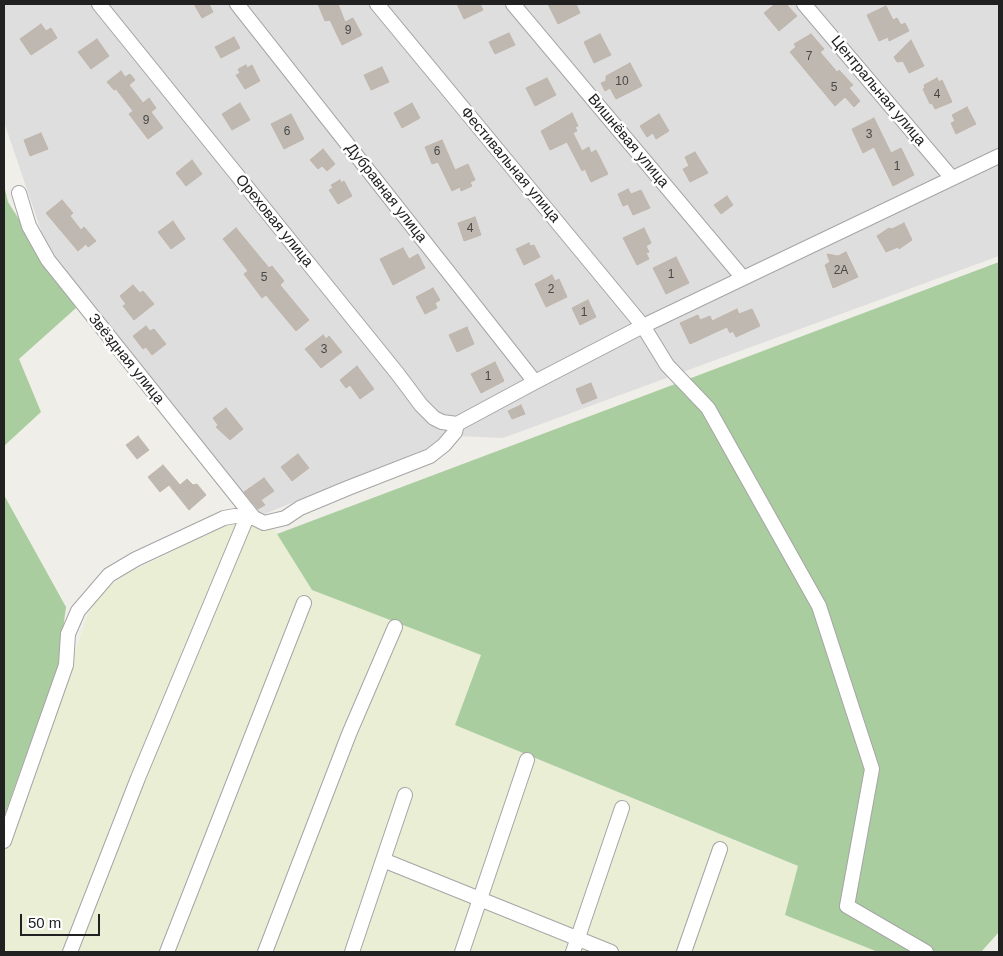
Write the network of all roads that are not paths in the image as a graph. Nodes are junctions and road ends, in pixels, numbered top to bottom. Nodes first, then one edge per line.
1 (99, 4) edge
2 (237, 4) edge
3 (377, 4) edge
4 (513, 4) edge
5 (804, 4) edge
6 (999, 156) edge
7 (951, 177) junction
8 (19, 193) dead end
9 (743, 278) junction
10 (643, 326) junction
11 (535, 382) junction
12 (458, 424) junction
13 (251, 517) junction
14 (304, 603) dead end
15 (395, 627) dead end
16 (527, 760) dead end
17 (405, 795) dead end
18 (622, 808) dead end
19 (4, 841) edge
20 (720, 849) dead end
21 (383, 860) junction
22 (481, 901) junction
23 (576, 946) edge
24 (70, 952) edge
25 (167, 952) edge
26 (264, 952) edge
27 (352, 952) edge
28 (462, 952) edge
29 (611, 952) edge
30 (684, 952) edge
31 (926, 952) edge

1 - 12 street, Ореховая улица
2 - 11 street, Дубравная улица
3 - 10 street, Фестивальная улица
4 - 9 street, Вишнёвая улица
5 - 7 street, Центральная улица
6 - 7 street
7 - 9 street
8 - 13 street, Звёздная улица
9 - 10 street
10 - 11 street
10 - 31 street, Фестивальная улица
11 - 12 street
12 - 13 street
13 - 19 street
13 - 24 street
14 - 25 street
15 - 26 street
16 - 22 street
17 - 21 street
18 - 23 street
20 - 30 street
21 - 22 street
21 - 27 street
22 - 23 street
22 - 28 street
23 - 29 street

